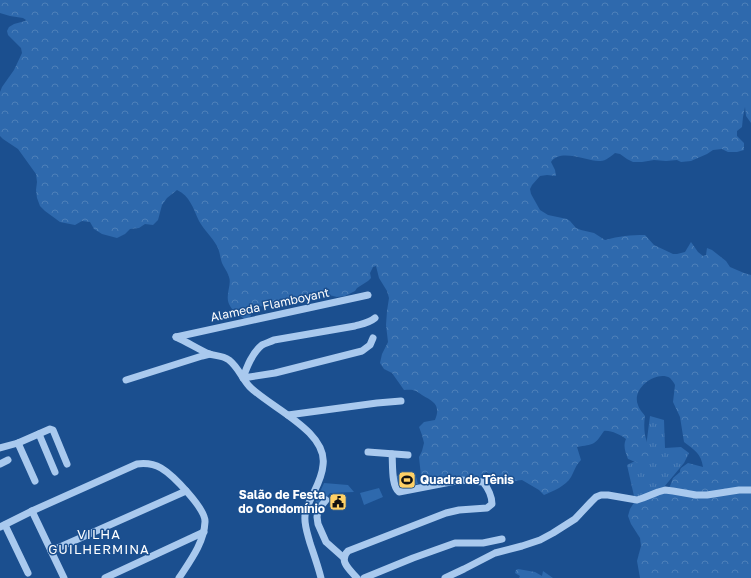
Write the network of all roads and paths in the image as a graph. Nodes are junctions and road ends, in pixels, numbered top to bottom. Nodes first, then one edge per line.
1 (368, 295) dead end
2 (375, 318) dead end
3 (373, 338) dead end
4 (210, 354) junction
5 (243, 378) junction
6 (126, 380) dead end
7 (401, 401) dead end
8 (288, 415) junction
9 (39, 434) junction
10 (18, 443) junction
11 (0, 448) edge
12 (368, 452) dead end
13 (392, 454) junction
14 (408, 455) dead end
15 (8, 460) dead end
16 (0, 464) edge
17 (67, 464) dead end
18 (55, 472) dead end
19 (35, 481) dead end
20 (751, 490) edge
21 (186, 491) junction
22 (326, 500) dead end
23 (32, 511) junction
24 (2, 526) edge
25 (204, 532) junction
26 (502, 539) dead end
27 (51, 551) junction
28 (344, 558) junction
29 (28, 573) dead end
30 (64, 578) edge
31 (105, 578) edge
32 (179, 578) edge
33 (321, 578) edge
34 (357, 578) edge
35 (364, 578) edge
36 (445, 578) edge

1 - 4 street, Alameda Flamboyant
2 - 5 street
3 - 5 street
4 - 5 street
4 - 6 street
5 - 8 street
7 - 8 street
8 - 33 street
9 - 10 street
9 - 17 street
9 - 18 street
10 - 11 street
10 - 19 street
12 - 13 street
13 - 14 street
13 - 28 street
15 - 16 street
20 - 36 street
21 - 23 street
21 - 25 street
21 - 27 street
22 - 28 street
23 - 24 street
23 - 27 street
24 - 29 street
25 - 31 street
25 - 32 street
26 - 35 street
27 - 30 street
28 - 34 street

